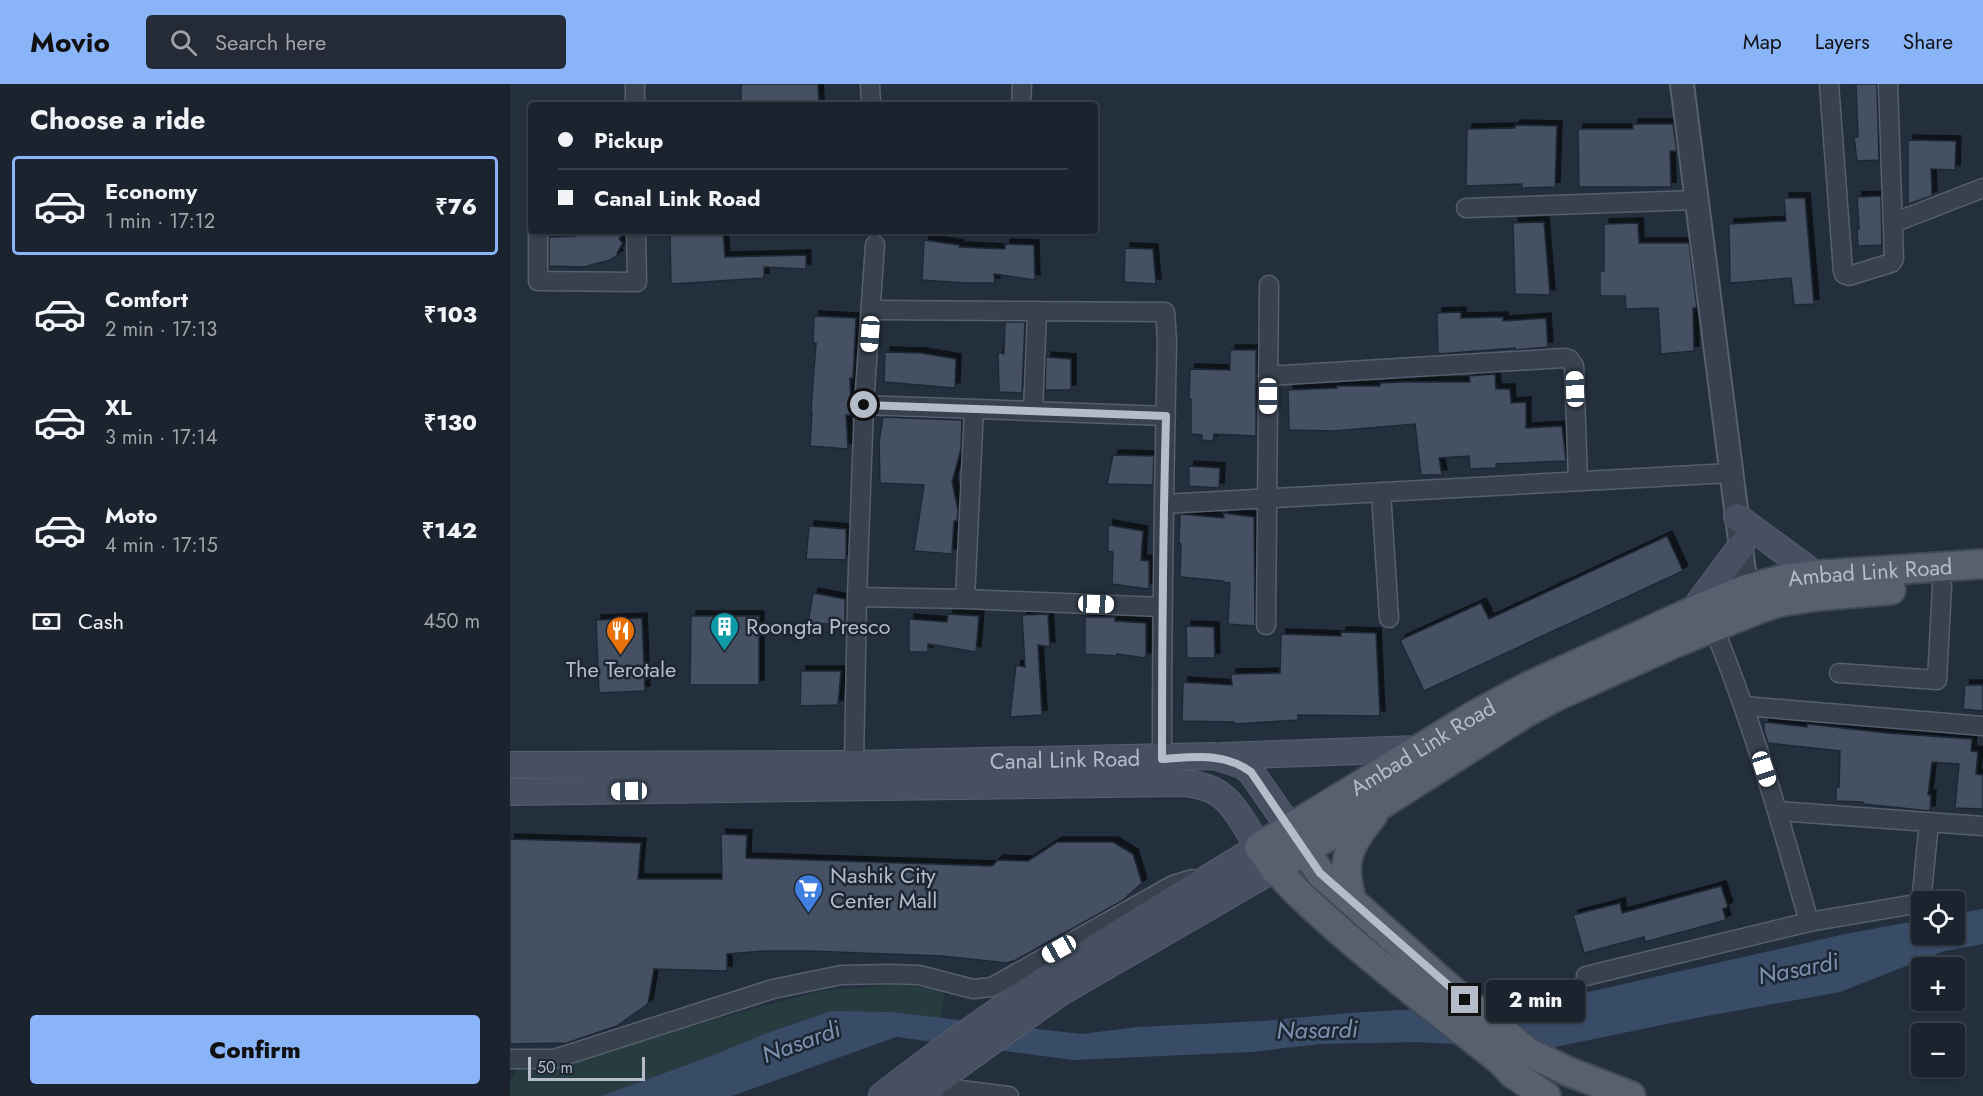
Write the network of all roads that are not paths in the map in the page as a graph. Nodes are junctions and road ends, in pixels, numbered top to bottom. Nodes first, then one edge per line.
1 (635, 84) edge
2 (870, 84) edge
3 (1022, 84) edge
4 (1682, 84) edge
5 (1829, 84) edge
6 (1888, 84) edge
7 (635, 102) edge
8 (871, 102) edge
9 (1021, 102) edge
10 (1983, 188) edge
11 (1696, 200) junction
12 (1466, 208) dead end
13 (1893, 223) junction
14 (538, 234) edge
15 (636, 234) edge
16 (875, 245) dead end
17 (1269, 285) dead end
18 (872, 310) junction
19 (1037, 311) junction
20 (1268, 376) junction
21 (864, 405) junction
22 (974, 409) junction
23 (1033, 411) junction
24 (1166, 416) junction
25 (1731, 472) junction
26 (1578, 481) junction
27 (1381, 492) junction
28 (1267, 498) junction
29 (1164, 504) junction
30 (1737, 517) junction
31 (1741, 546) junction
32 (1983, 564) edge
33 (1816, 575) junction
34 (1983, 583) edge
35 (1942, 586) junction
36 (857, 597) junction
37 (965, 599) junction
38 (1748, 601) junction
39 (1161, 607) junction
40 (1703, 615) junction
41 (1389, 618) dead end
42 (1266, 625) dead end
43 (1839, 673) dead end
44 (1744, 706) junction
45 (1983, 726) edge
46 (1419, 749) junction
47 (1214, 756) junction
48 (1162, 759) junction
49 (854, 764) junction
50 (510, 765) edge
51 (510, 792) edge
52 (1382, 804) junction
53 (1778, 811) junction
54 (1929, 822) junction
55 (1983, 826) edge
56 (1298, 839) junction
57 (1267, 858) junction
58 (1352, 901) junction
59 (1158, 902) junction
60 (1809, 922) junction
61 (1586, 976) dead end
62 (1437, 995) junction
63 (510, 1059) edge
64 (1517, 1072) edge
65 (922, 1083) edge
66 (968, 1094) edge
67 (882, 1096) edge
68 (1009, 1096) edge
69 (1546, 1096) edge
70 (1631, 1096) edge

1 - 7 street
2 - 8 street
3 - 9 street
4 - 11 street
5 - 13 street
6 - 13 street
10 - 13 street
11 - 12 street
11 - 25 street
14 - 15 street
16 - 18 street
17 - 20 street
18 - 19 street
18 - 21 street
19 - 23 street
19 - 24 street
20 - 26 street
20 - 28 street
21 - 22 street
21 - 36 street
22 - 23 street
22 - 37 street
23 - 24 street
24 - 29 street
25 - 26 street
25 - 30 street
26 - 27 street
27 - 28 street
27 - 41 street
28 - 29 street
28 - 42 street
29 - 39 street
30 - 31 street
30 - 33 main road
31 - 38 street
31 - 40 main road
32 - 33 main road, Ambad Link Road
33 - 38 main road, Ambad Link Road
34 - 35 main road, Ambad Link Road
35 - 38 main road, Ambad Link Road
35 - 43 street
36 - 37 street
36 - 49 street
37 - 39 street
38 - 40 main road, Ambad Link Road
39 - 48 street
40 - 44 street
40 - 46 main road, Ambad Link Road
40 - 52 main road, Ambad Link Road
44 - 45 street
44 - 53 street
46 - 47 main road
46 - 56 main road, Ambad Link Road
47 - 48 main road, Canal Link Road
47 - 56 main road, Canal Link Road
48 - 49 main road, Canal Link Road
49 - 50 main road, Canal Link Road
51 - 57 main road, Canal Link Road
52 - 56 main road, Ambad Link Road
52 - 58 main road
53 - 54 street
53 - 60 street
54 - 55 street
54 - 60 street
56 - 57 main road, Ambad Link Road
56 - 58 main road, Canal Link Road
57 - 59 main road, Ambad Link Road
57 - 62 main road, Canal Link Road
57 - 65 main road, Ambad Link Road
58 - 62 main road, Canal Link Road
59 - 63 street
59 - 65 main road, Ambad Link Road
60 - 61 street
62 - 64 main road, Canal Link Road
64 - 69 main road, Canal Link Road
64 - 70 main road, Canal Link Road
65 - 66 street
65 - 67 main road
66 - 68 street

